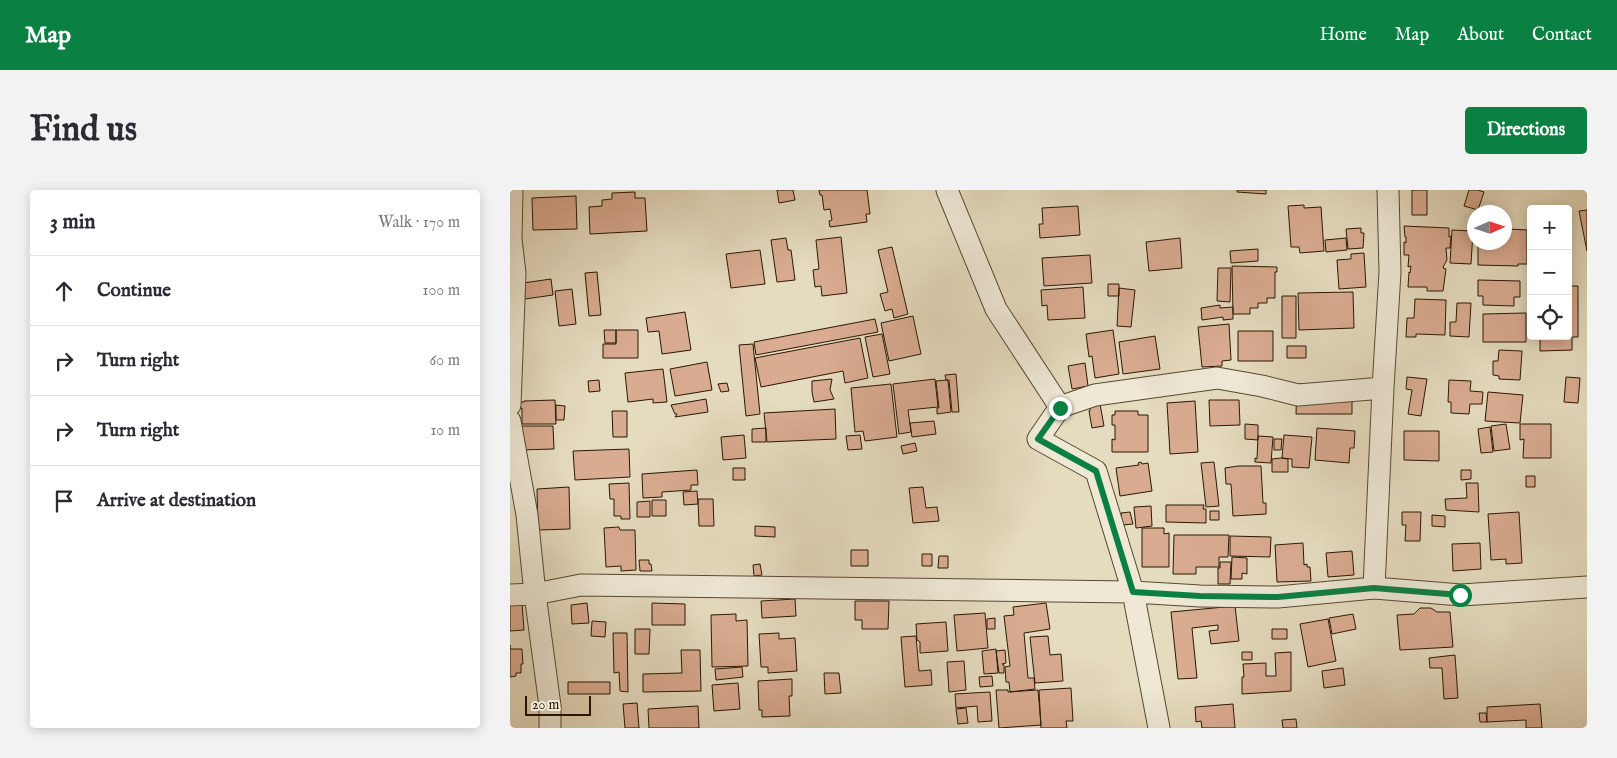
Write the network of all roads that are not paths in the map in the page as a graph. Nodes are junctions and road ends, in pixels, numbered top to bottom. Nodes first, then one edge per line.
1 (512, 190) edge
2 (947, 190) edge
3 (1388, 190) edge
4 (1383, 388) junction
5 (510, 405) edge
6 (1060, 408) junction
7 (510, 421) edge
8 (1374, 588) junction
9 (1587, 588) edge
10 (1133, 592) junction
11 (535, 594) junction
12 (510, 595) edge
13 (550, 728) edge
14 (1159, 728) edge

1 - 5 street
2 - 6 street
3 - 4 street
4 - 6 street
4 - 8 street
6 - 10 street
7 - 11 street
8 - 9 street
8 - 10 street
10 - 11 street
10 - 14 street
11 - 12 street
11 - 13 street

